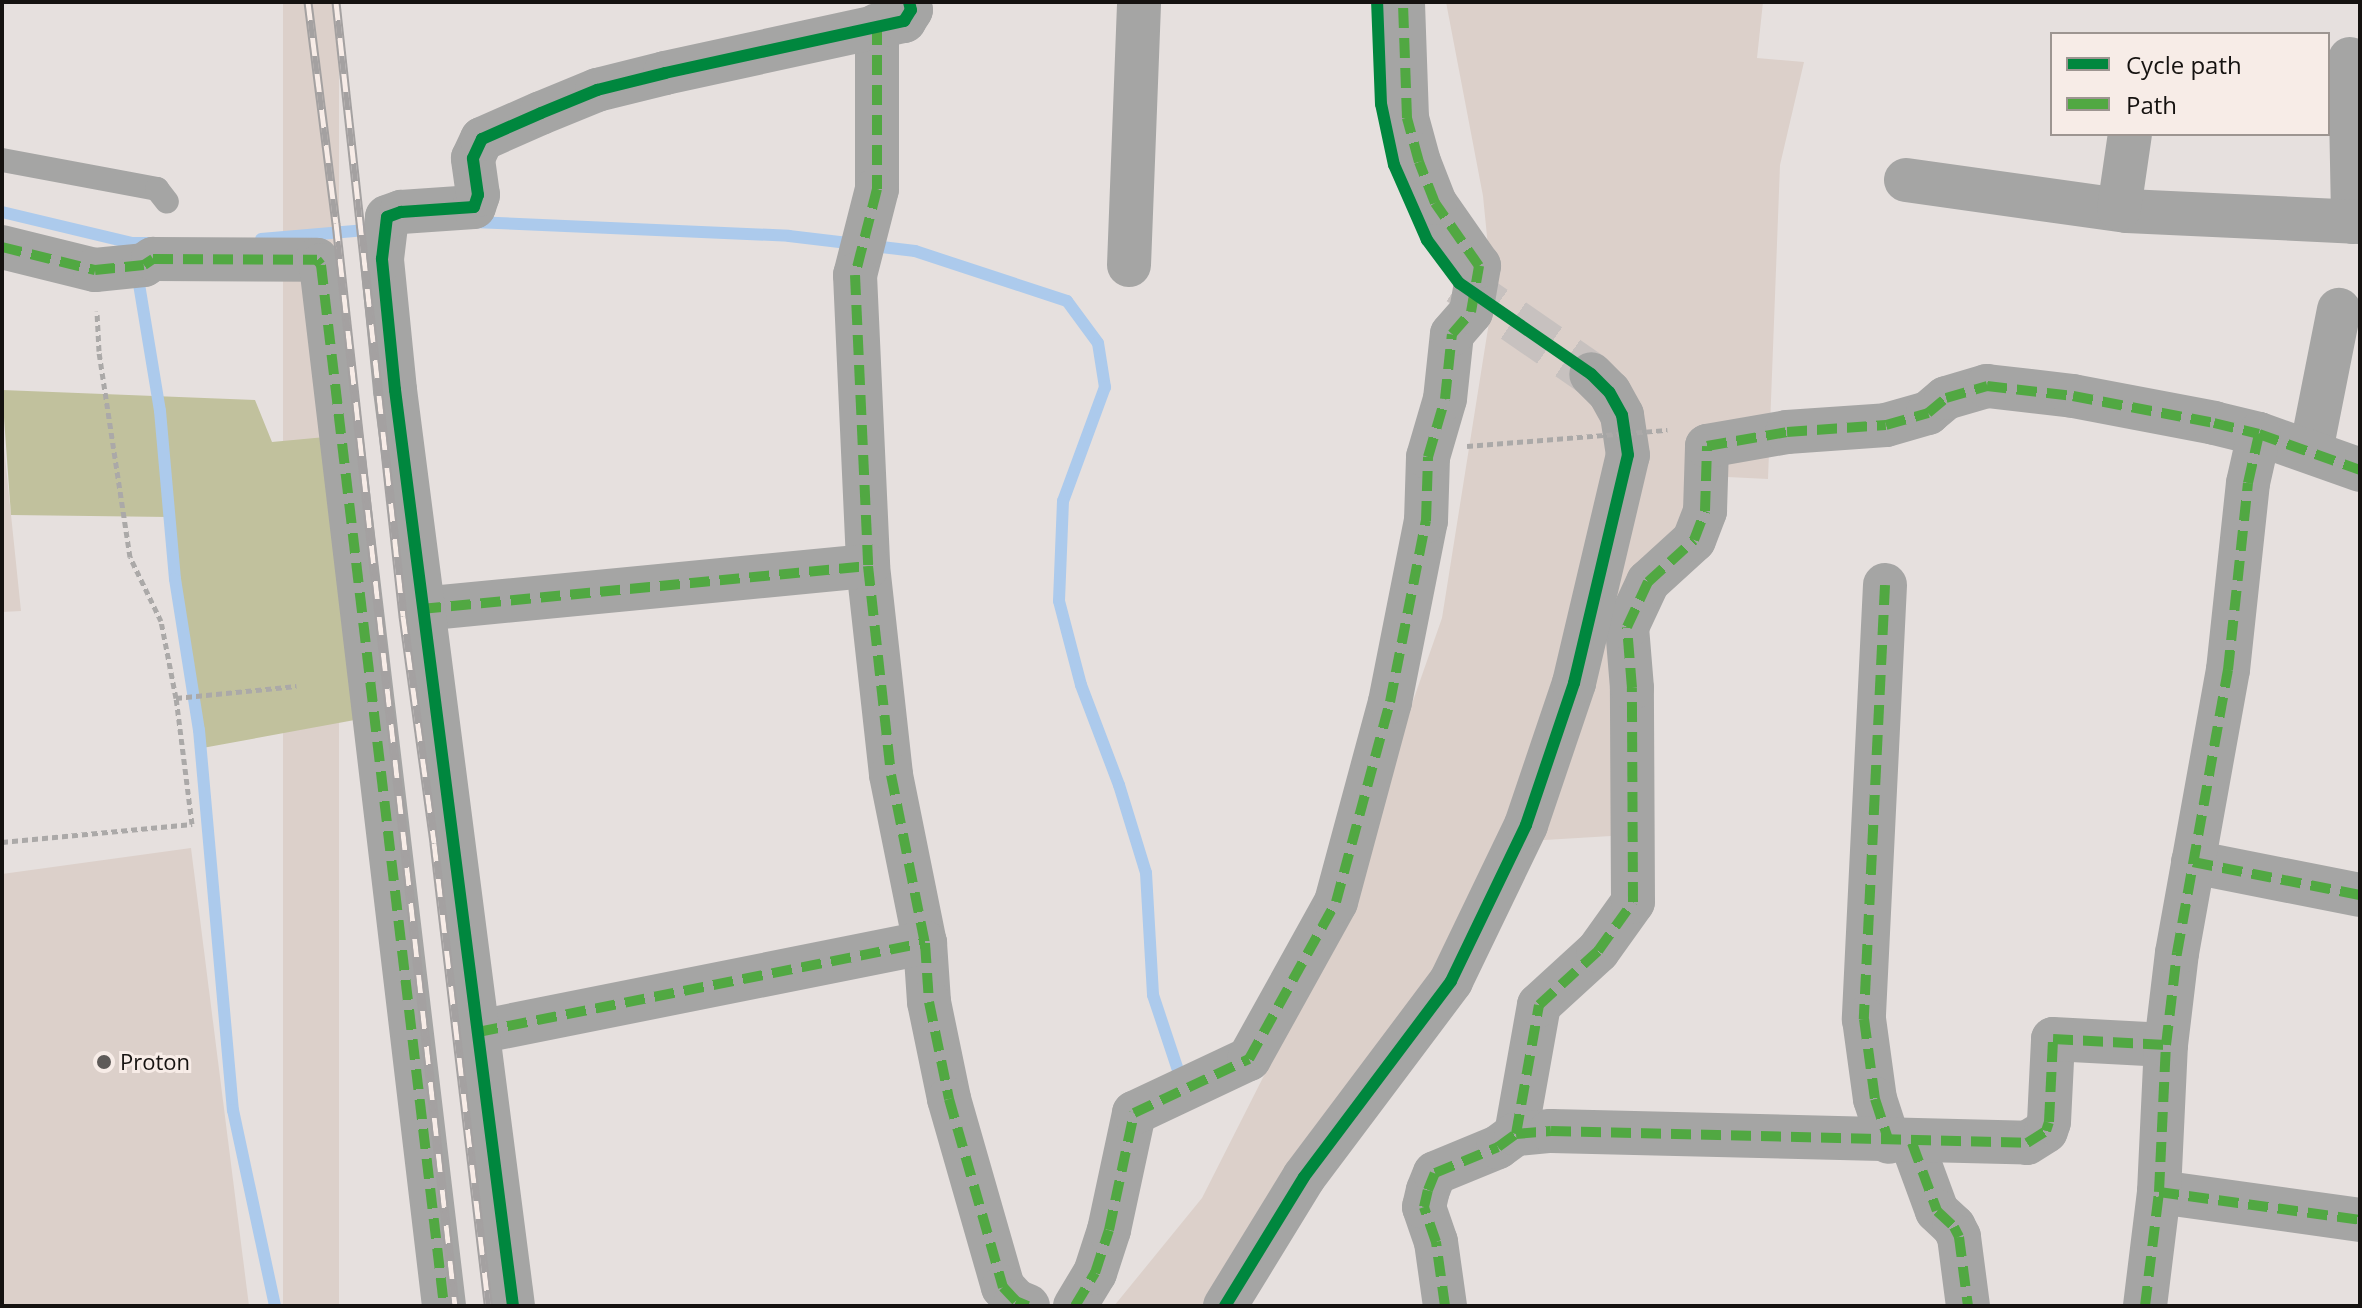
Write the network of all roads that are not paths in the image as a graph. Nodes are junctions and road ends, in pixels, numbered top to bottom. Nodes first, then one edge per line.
1 (1139, 2) edge
2 (1377, 2) edge
3 (1403, 2) edge
4 (893, 14) edge
5 (2350, 59) dead end
6 (2130, 136) edge
7 (2, 160) edge
8 (1906, 180) dead end
9 (167, 202) dead end
10 (2119, 209) junction
11 (2356, 222) edge
12 (2, 247) edge
13 (1129, 265) dead end
14 (1459, 283) tunnel mouth
15 (2339, 310) dead end
16 (1591, 374) tunnel mouth
17 (2259, 434) junction
18 (2311, 451) junction
19 (2360, 470) edge
20 (868, 566) junction
21 (1885, 585) dead end
22 (421, 609) junction
23 (2193, 862) junction
24 (2360, 895) edge
25 (925, 943) junction
26 (478, 1032) junction
27 (2166, 1045) junction
28 (1516, 1134) junction
29 (1900, 1142) junction
30 (2159, 1192) junction
31 (2360, 1220) edge
32 (444, 1306) edge
33 (513, 1306) edge
34 (1028, 1306) edge
35 (1075, 1306) edge
36 (1226, 1306) edge
37 (1445, 1306) edge
38 (1968, 1306) edge
39 (2145, 1306) edge

1 - 13 street
2 - 14 street
3 - 35 street
4 - 20 street
4 - 22 street
5 - 11 street
6 - 10 street
7 - 9 lane
8 - 10 street
10 - 11 street
12 - 32 street
15 - 18 street
16 - 36 street
17 - 18 street
17 - 23 street
17 - 28 street
18 - 19 street
20 - 22 street
20 - 25 street
21 - 29 street
22 - 26 street
23 - 24 street
23 - 27 street
25 - 26 street
25 - 34 street
26 - 33 street
27 - 29 street
27 - 30 street
28 - 29 street
28 - 37 street
29 - 38 street
30 - 31 street
30 - 39 street

